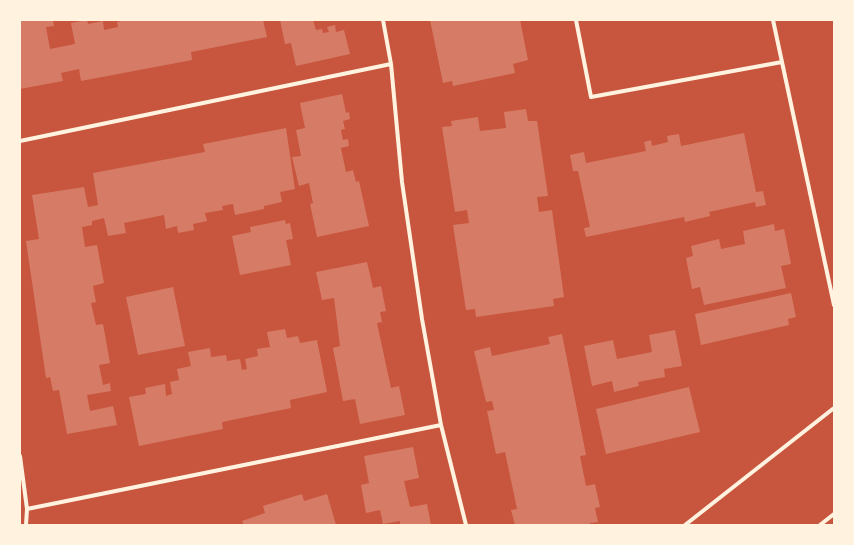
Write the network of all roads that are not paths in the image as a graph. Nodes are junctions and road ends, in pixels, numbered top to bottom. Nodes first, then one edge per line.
1 (383, 20) edge
2 (576, 20) edge
3 (773, 20) edge
4 (782, 62) junction
5 (391, 64) junction
6 (20, 141) edge
7 (834, 304) edge
8 (834, 408) edge
9 (441, 425) junction
10 (20, 456) edge
11 (27, 509) junction
12 (834, 514) edge
13 (26, 525) edge
14 (466, 525) edge
15 (685, 525) edge
16 (820, 525) edge

1 - 5 lane
2 - 4 lane
3 - 4 lane
4 - 7 lane
5 - 6 lane
5 - 9 lane
8 - 15 lane
9 - 11 lane
9 - 14 lane
10 - 11 lane
11 - 13 lane
12 - 16 lane

